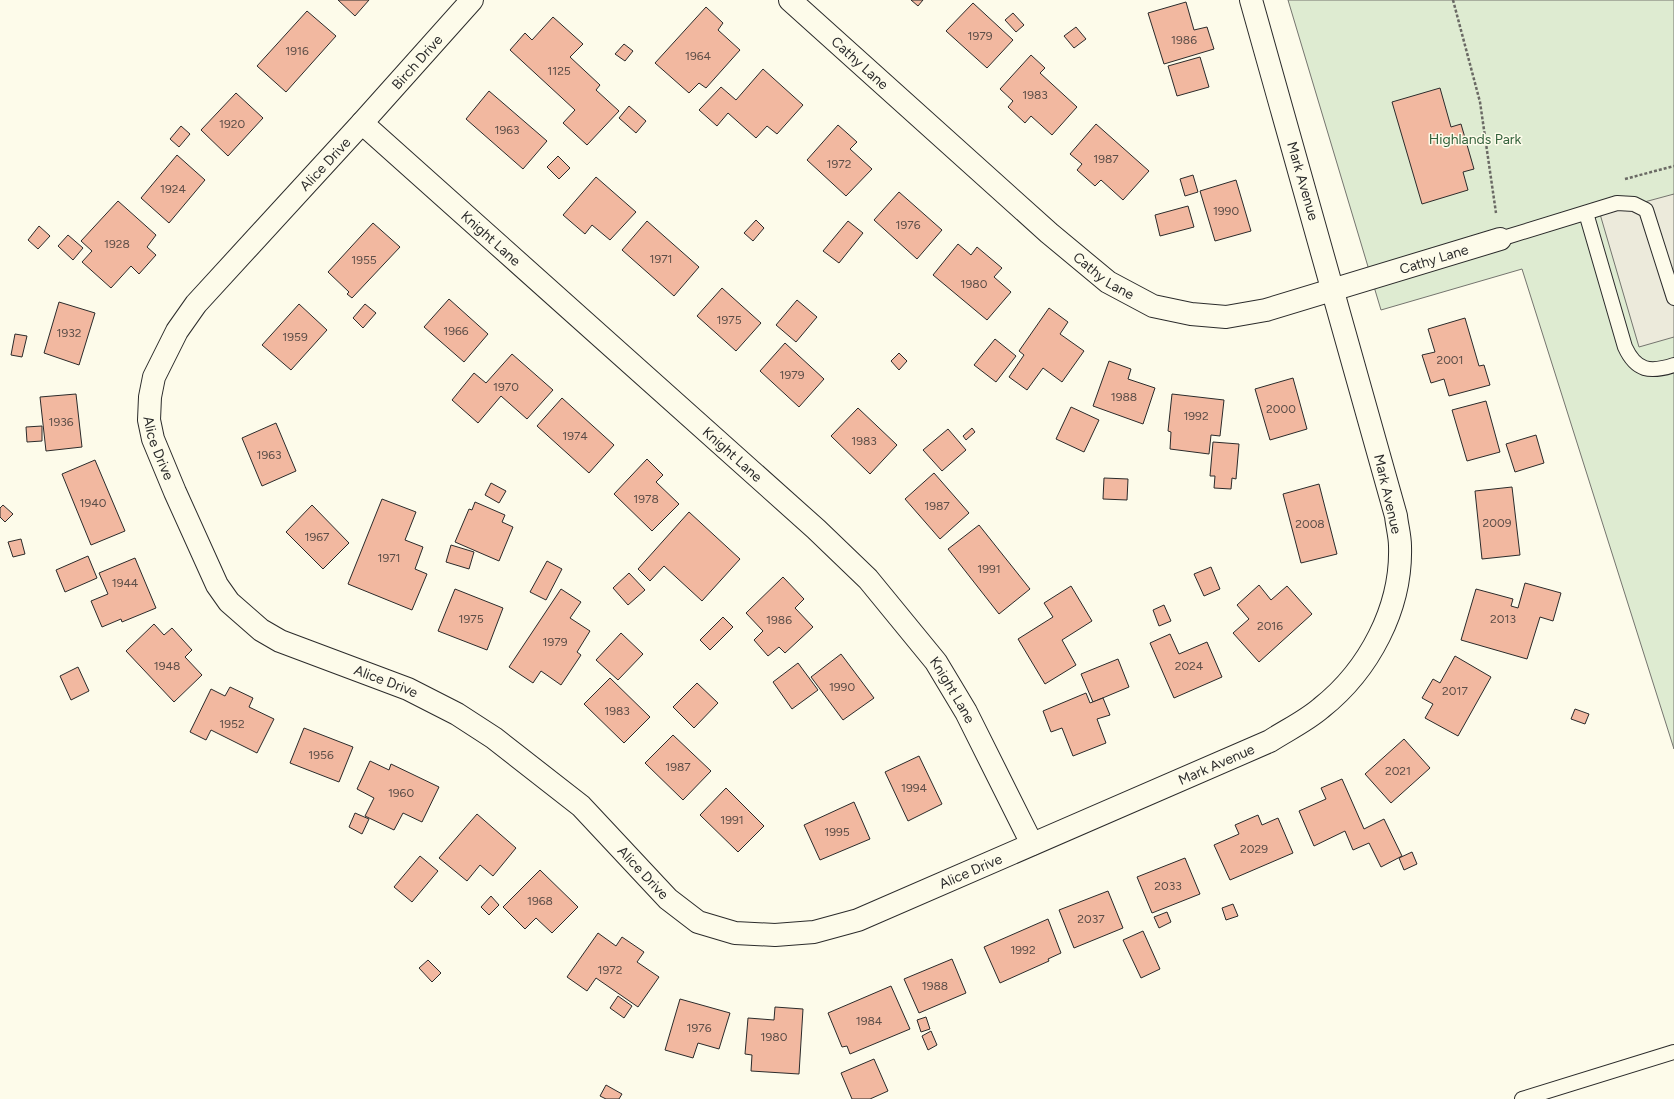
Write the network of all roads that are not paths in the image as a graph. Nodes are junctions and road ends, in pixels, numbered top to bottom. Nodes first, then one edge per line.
1 (472, 0) edge
2 (790, 0) edge
3 (1251, 0) edge
4 (362, 123) junction
5 (1586, 213) junction
6 (1499, 229) joint
7 (1334, 290) junction
8 (1674, 298) edge
9 (1674, 365) edge
10 (1032, 844) junction
11 (1674, 1052) edge
12 (1522, 1099) edge

1 - 4 street, Birch Drive
2 - 7 street, Cathy Lane
3 - 7 street, Mark Avenue
4 - 10 street, Knight Lane
4 - 10 street, Alice Drive
5 - 6 lane
5 - 8 lane
5 - 9 lane
6 - 7 street, Cathy Lane
7 - 10 street, Mark Avenue
11 - 12 lane

